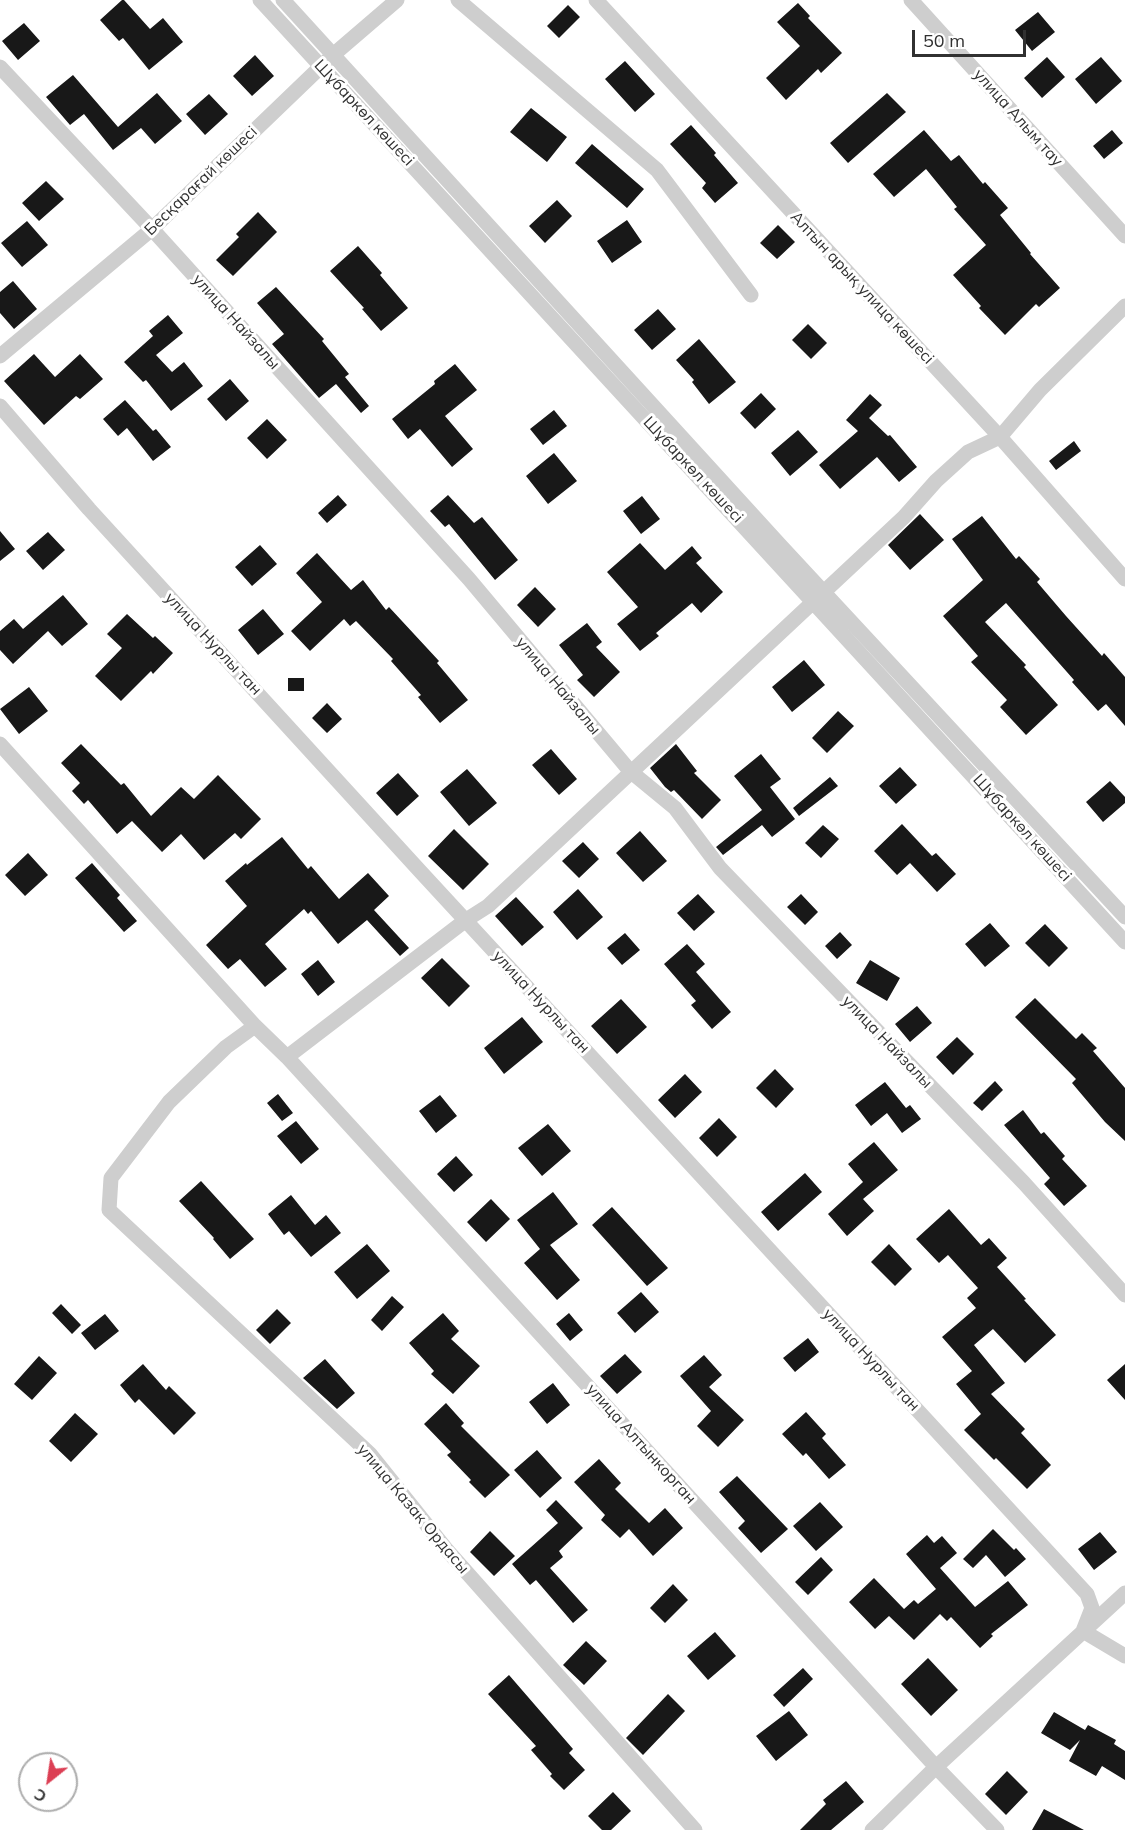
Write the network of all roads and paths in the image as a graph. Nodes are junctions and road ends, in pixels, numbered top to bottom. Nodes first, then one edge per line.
1 (260, 0) edge
2 (283, 0) edge
3 (397, 0) edge
4 (458, 0) edge
5 (596, 0) edge
6 (911, 0) edge
7 (333, 55) junction
8 (0, 67) edge
9 (321, 67) junction
10 (152, 229) junction
11 (1125, 236) edge
12 (751, 295) dead end
13 (1125, 306) edge
14 (0, 356) edge
15 (1, 412) edge
16 (1000, 437) junction
17 (1125, 579) edge
18 (819, 596) junction
19 (0, 744) edge
20 (630, 771) junction
21 (1125, 917) edge
22 (466, 920) junction
23 (1125, 942) edge
24 (255, 1026) junction
25 (287, 1058) junction
26 (1125, 1295) edge
27 (1125, 1593) edge
28 (1083, 1631) junction
29 (1125, 1656) edge
30 (936, 1767) junction
31 (695, 1830) edge
32 (872, 1830) edge
33 (997, 1830) edge

1 - 9 street, Шұбаркөл көшесі
2 - 7 street, Шұбаркөл көшесі
3 - 7 street, Бесқарағай көшесі
4 - 12 street
5 - 16 street, Алтын арық улица көшесі
6 - 11 street, улица Алым тау
7 - 9 street, Бесқарағай көшесі
7 - 18 street, Шұбаркөл көшесі
8 - 10 street, улица Найзалы
9 - 10 street, Бесқарағай көшесі
9 - 18 street, Шұбаркөл көшесі
10 - 14 street, Бесқарағай көшесі
10 - 20 street, улица Найзалы
13 - 16 street
15 - 22 street, улица Нурлы тан
16 - 17 street, Алтын арық улица көшесі
16 - 18 street
18 - 20 street
18 - 21 street, Шұбаркөл көшесі
18 - 23 street, Шұбаркөл көшесі
19 - 24 street, улица Алтынкорган
20 - 22 street
20 - 26 street, улица Найзалы
22 - 25 street
22 - 28 street, улица Нурлы тан
24 - 25 street, улица Алтынкорган
24 - 31 street, улица Казак Ордасы
25 - 30 street, улица Алтынкорган
27 - 28 street
28 - 29 street
28 - 30 street
30 - 32 street
30 - 33 street, улица Алтынкорган

